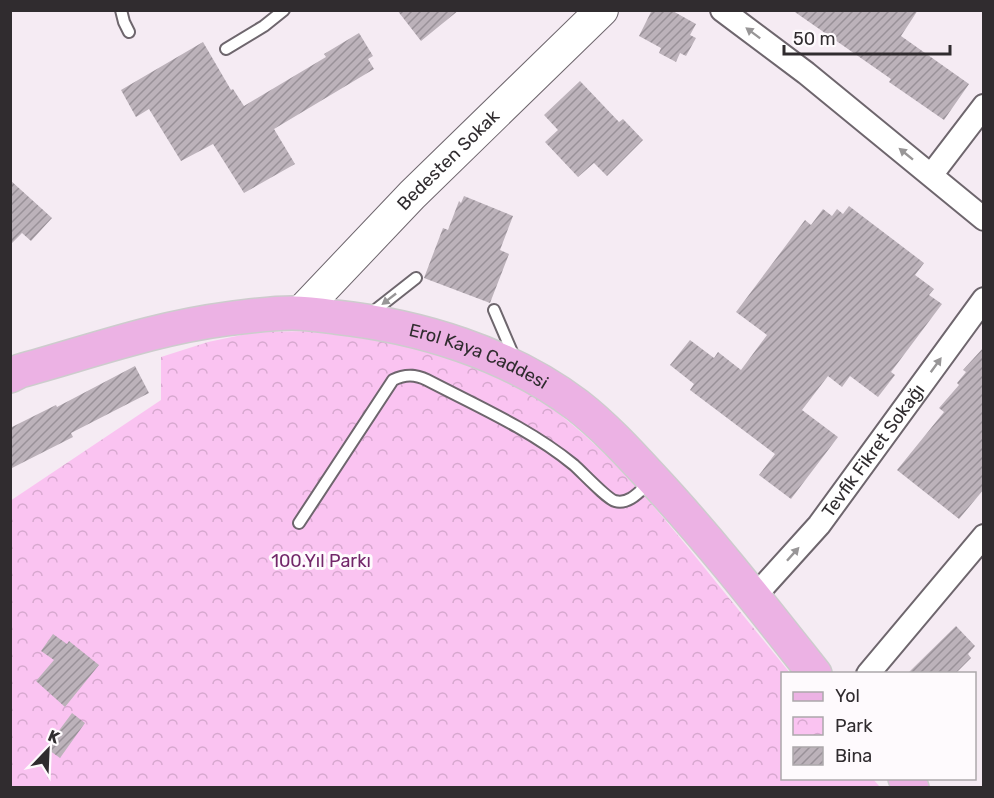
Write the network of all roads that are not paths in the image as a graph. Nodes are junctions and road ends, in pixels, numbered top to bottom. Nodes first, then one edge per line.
1 (121, 10) edge
2 (284, 10) edge
3 (602, 10) edge
4 (722, 10) edge
5 (129, 32) dead end
6 (226, 49) dead end
7 (984, 106) edge
8 (932, 174) junction
9 (984, 219) edge
10 (416, 278) dead end
11 (984, 299) edge
12 (494, 310) dead end
13 (300, 313) junction
14 (362, 320) junction
15 (520, 370) junction
16 (14, 373) edge
17 (653, 479) junction
18 (299, 523) dead end
19 (984, 536) edge
20 (754, 597) junction
21 (813, 672) edge
22 (870, 672) edge

1 - 5 lane
2 - 6 lane
3 - 13 street, Bedesten Sokak
8 -> 4 street
7 - 8 street
8 - 9 street
10 -> 14 lane
20 -> 11 street, Tevfik Fikret Sokağı
12 - 15 lane
13 - 14 main road, Erol Kaya Caddesi
13 - 16 main road, Erol Kaya Caddesi
14 - 15 main road, Erol Kaya Caddesi
15 - 17 main road, Erol Kaya Caddesi
17 - 18 lane
17 - 20 main road, Erol Kaya Caddesi
19 - 22 street
20 - 21 main road, Erol Kaya Caddesi

